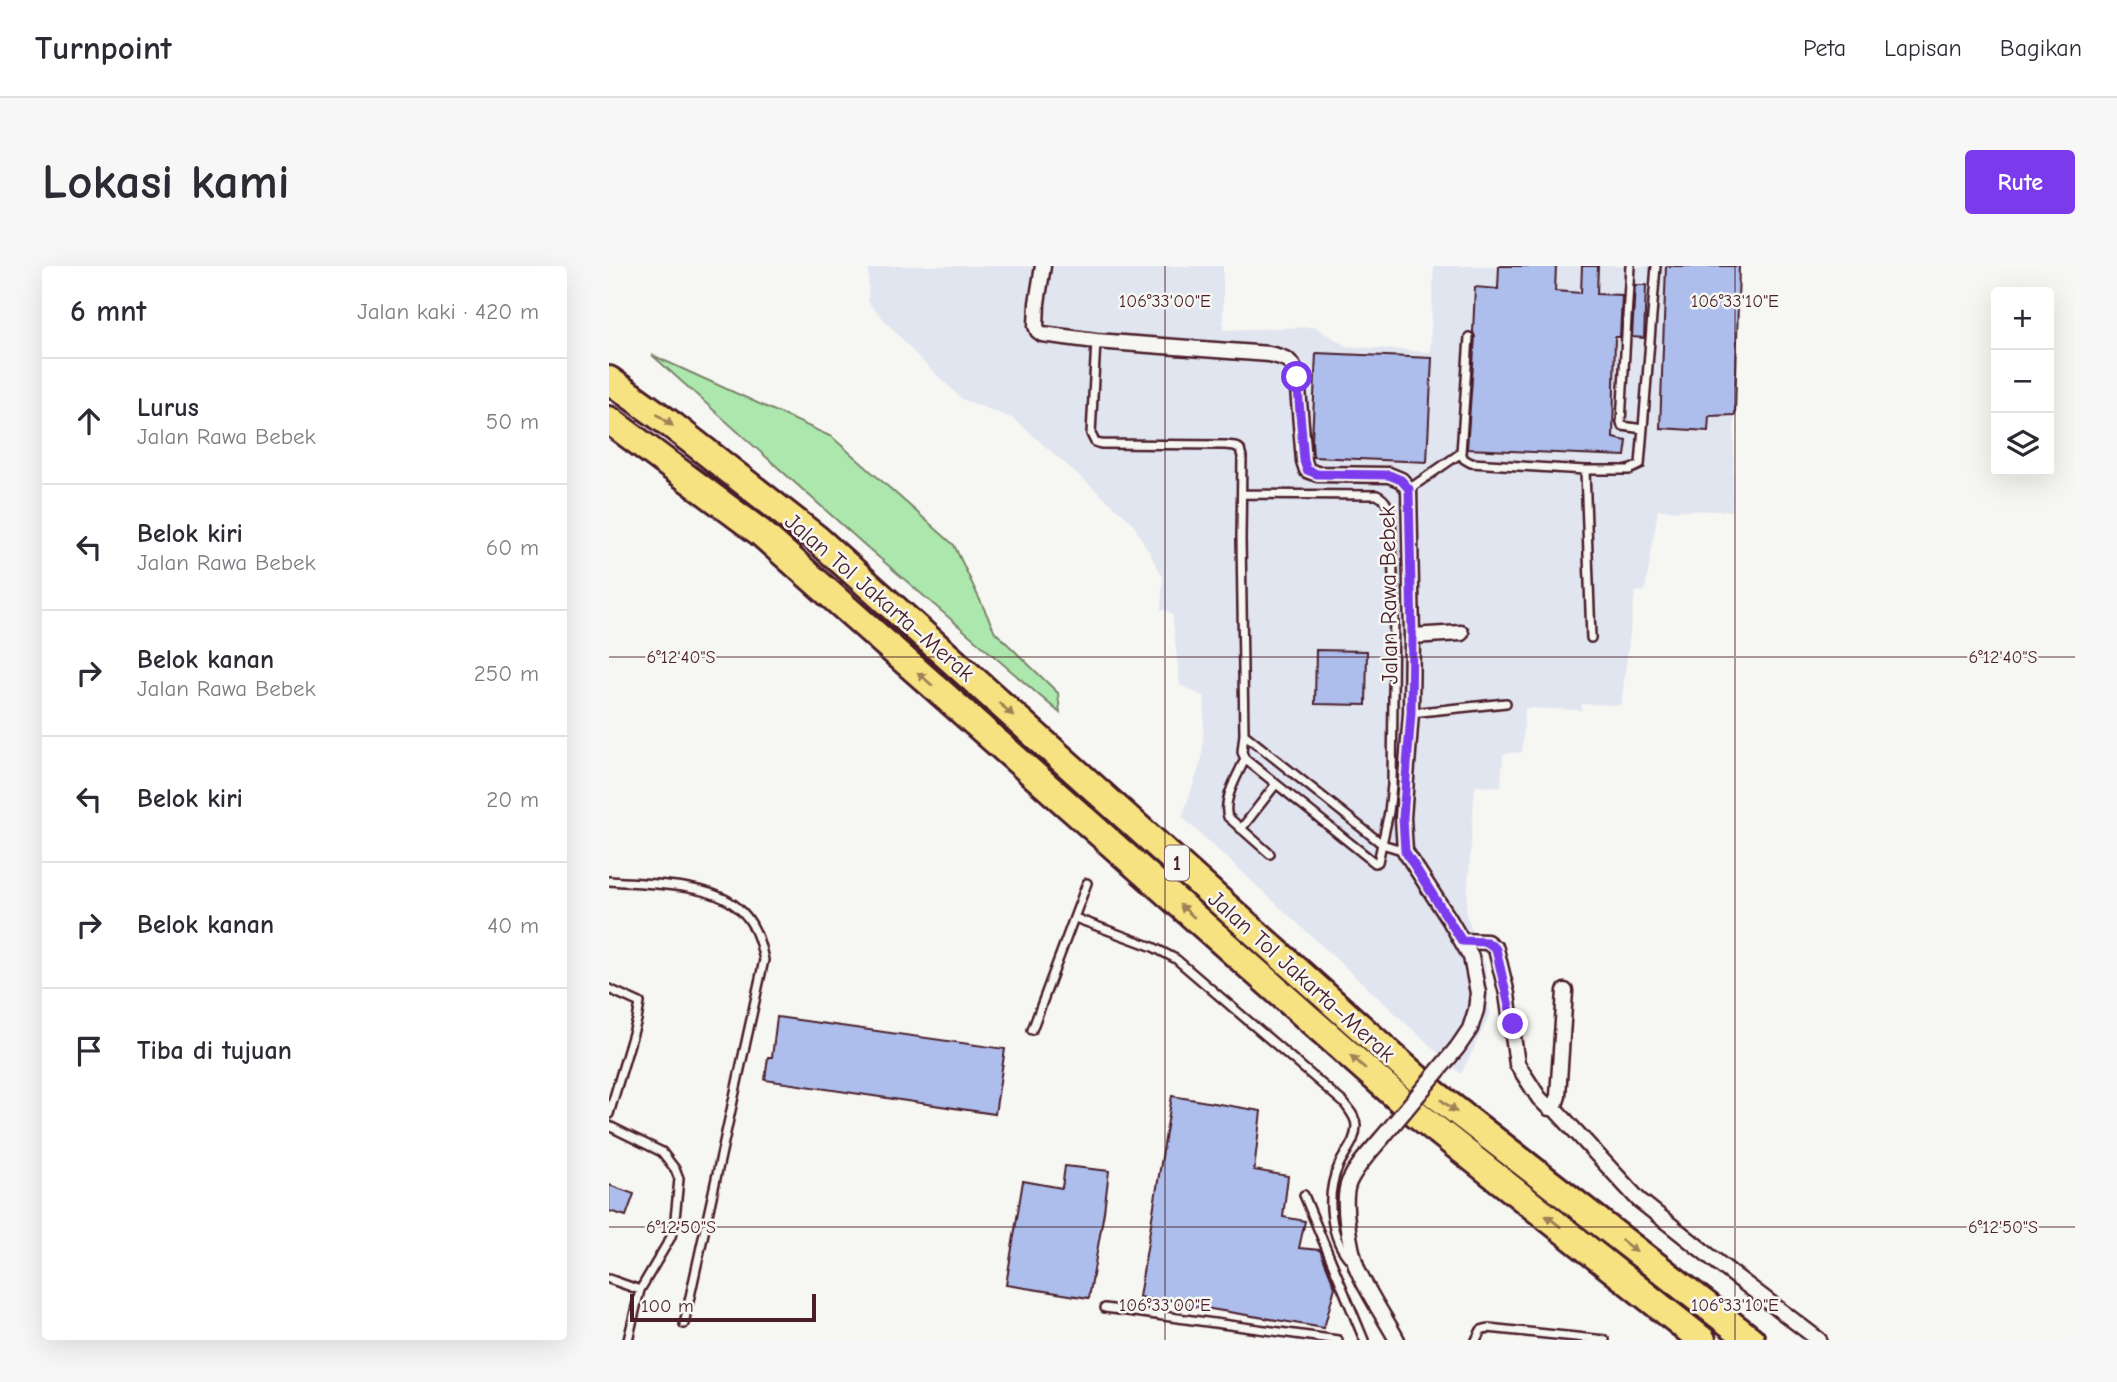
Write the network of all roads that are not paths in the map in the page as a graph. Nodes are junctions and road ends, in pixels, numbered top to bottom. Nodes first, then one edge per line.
1 (1043, 266) edge
2 (1630, 266) edge
3 (1656, 266) edge
4 (1469, 337) dead end
5 (1096, 341) junction
6 (609, 380) edge
7 (609, 420) edge
8 (1643, 429) junction
9 (1461, 453) junction
10 (1585, 470) junction
11 (1409, 489) junction
12 (1242, 494) junction
13 (1461, 633) dead end
14 (1412, 636) junction
15 (1591, 638) dead end
16 (1506, 703) dead end
17 (1411, 713) junction
18 (1244, 734) junction
19 (1245, 759) junction
20 (1276, 784) junction
21 (1241, 829) junction
22 (1382, 844) junction
23 (1405, 851) junction
24 (1270, 854) dead end
25 (609, 881) edge
26 (1087, 883) dead end
27 (1076, 918) junction
28 (1462, 941) junction
29 (609, 989) edge
30 (1565, 991) dead end
31 (1032, 1030) dead end
32 (1554, 1108) junction
33 (609, 1114) edge
34 (609, 1126) edge
35 (1304, 1195) dead end
36 (1357, 1267) junction
37 (609, 1279) edge
38 (640, 1290) junction
39 (1105, 1308) dead end
40 (684, 1324) dead end
41 (628, 1340) edge
42 (1338, 1340) edge
43 (1364, 1340) edge
44 (1397, 1340) edge
45 (1476, 1340) edge
46 (1605, 1340) edge
47 (1702, 1340) edge
48 (1751, 1340) edge
49 (1819, 1340) edge

1 - 5 street, Jalan Rawa Bebek
2 - 8 lane
3 - 8 lane
4 - 9 lane
5 - 11 street, Jalan Rawa Bebek
5 - 12 lane
6 -> 48 highway, Jalan Tol Jakarta–Merak / 1
47 -> 7 highway, Jalan Tol Jakarta–Merak / 1
8 - 10 lane
9 - 10 lane
9 - 11 lane
10 - 15 lane
11 - 14 street, Jalan Rawa Bebek
12 - 18 lane
12 - 22 lane
13 - 14 street
14 - 17 street, Jalan Rawa Bebek
16 - 17 lane
17 - 23 street, Jalan Rawa Bebek
18 - 19 lane
18 - 22 lane
19 - 20 lane
19 - 21 lane
20 - 21 lane
20 - 22 lane
21 - 24 lane
22 - 23 lane
23 - 28 street, Jalan Rawa Bebek
25 - 40 lane
26 - 27 lane
27 - 31 lane
27 - 36 lane
28 - 32 street
28 - 36 street, Jalan Rawa Bebek, bridge
29 - 33 lane
30 - 32 street
32 - 49 street
34 - 38 lane
35 - 43 lane
36 - 44 street, Jalan Rawa Bebek
37 - 38 lane
38 - 41 lane
39 - 42 lane
45 - 46 lane

